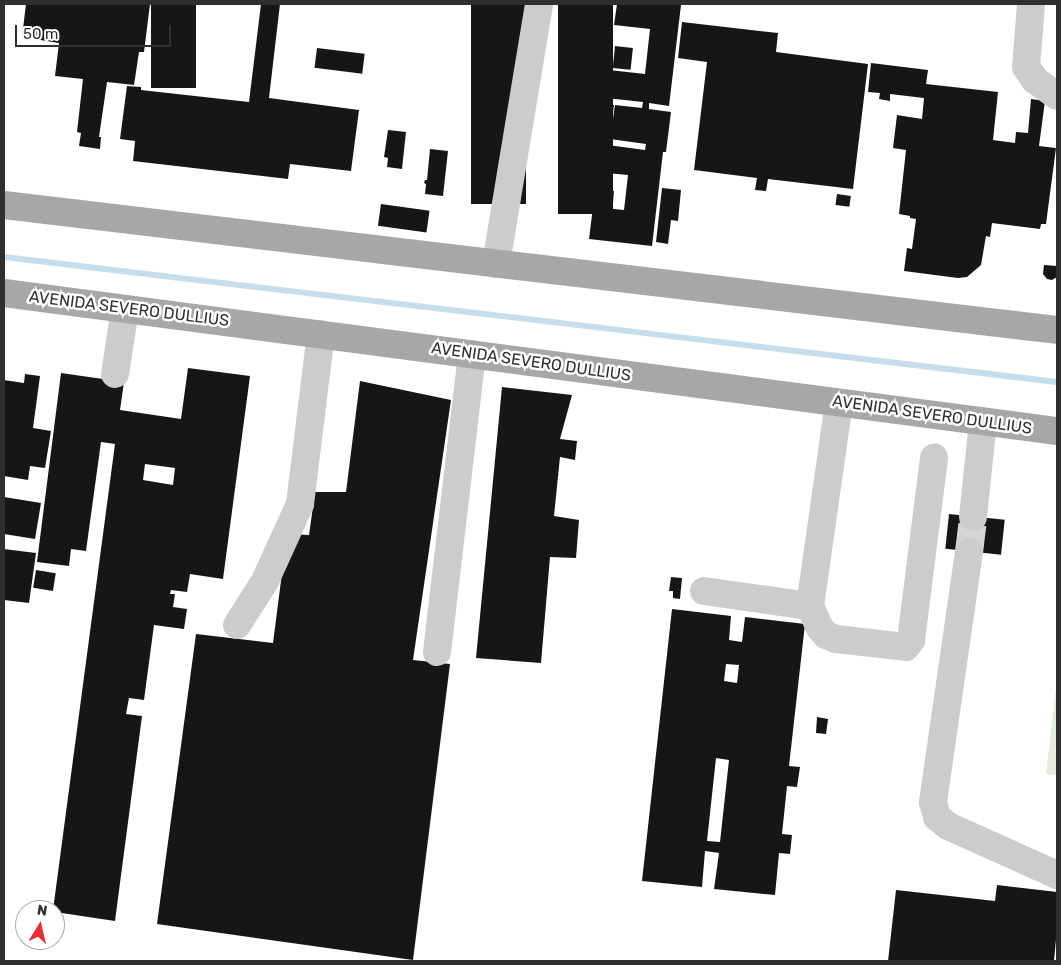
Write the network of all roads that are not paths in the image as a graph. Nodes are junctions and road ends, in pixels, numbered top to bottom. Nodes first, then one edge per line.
1 (539, 4) edge
2 (1031, 4) edge
3 (1057, 96) edge
4 (4, 205) edge
5 (496, 264) junction
6 (4, 293) edge
7 (125, 308) junction
8 (1057, 330) edge
9 (321, 334) junction
10 (472, 354) junction
11 (115, 374) dead end
12 (840, 403) junction
13 (983, 422) junction
14 (1057, 432) edge
15 (934, 457) dead end
16 (974, 517) tunnel mouth
17 (969, 552) tunnel mouth
18 (704, 591) dead end
19 (810, 606) junction
20 (237, 625) dead end
21 (437, 652) dead end
22 (1057, 875) edge

1 - 5 lane
2 - 3 lane
4 - 5 main road
5 - 8 main road
6 - 7 main road, AVENIDA SEVERO DULLIUS
7 - 9 main road, AVENIDA SEVERO DULLIUS
7 - 11 lane
9 - 10 main road, AVENIDA SEVERO DULLIUS
9 - 20 lane
10 - 12 main road, AVENIDA SEVERO DULLIUS
10 - 21 lane
12 - 13 main road, AVENIDA SEVERO DULLIUS
12 - 19 lane
13 - 14 main road, AVENIDA SEVERO DULLIUS
13 - 16 lane
15 - 19 lane
17 - 22 lane
18 - 19 lane

